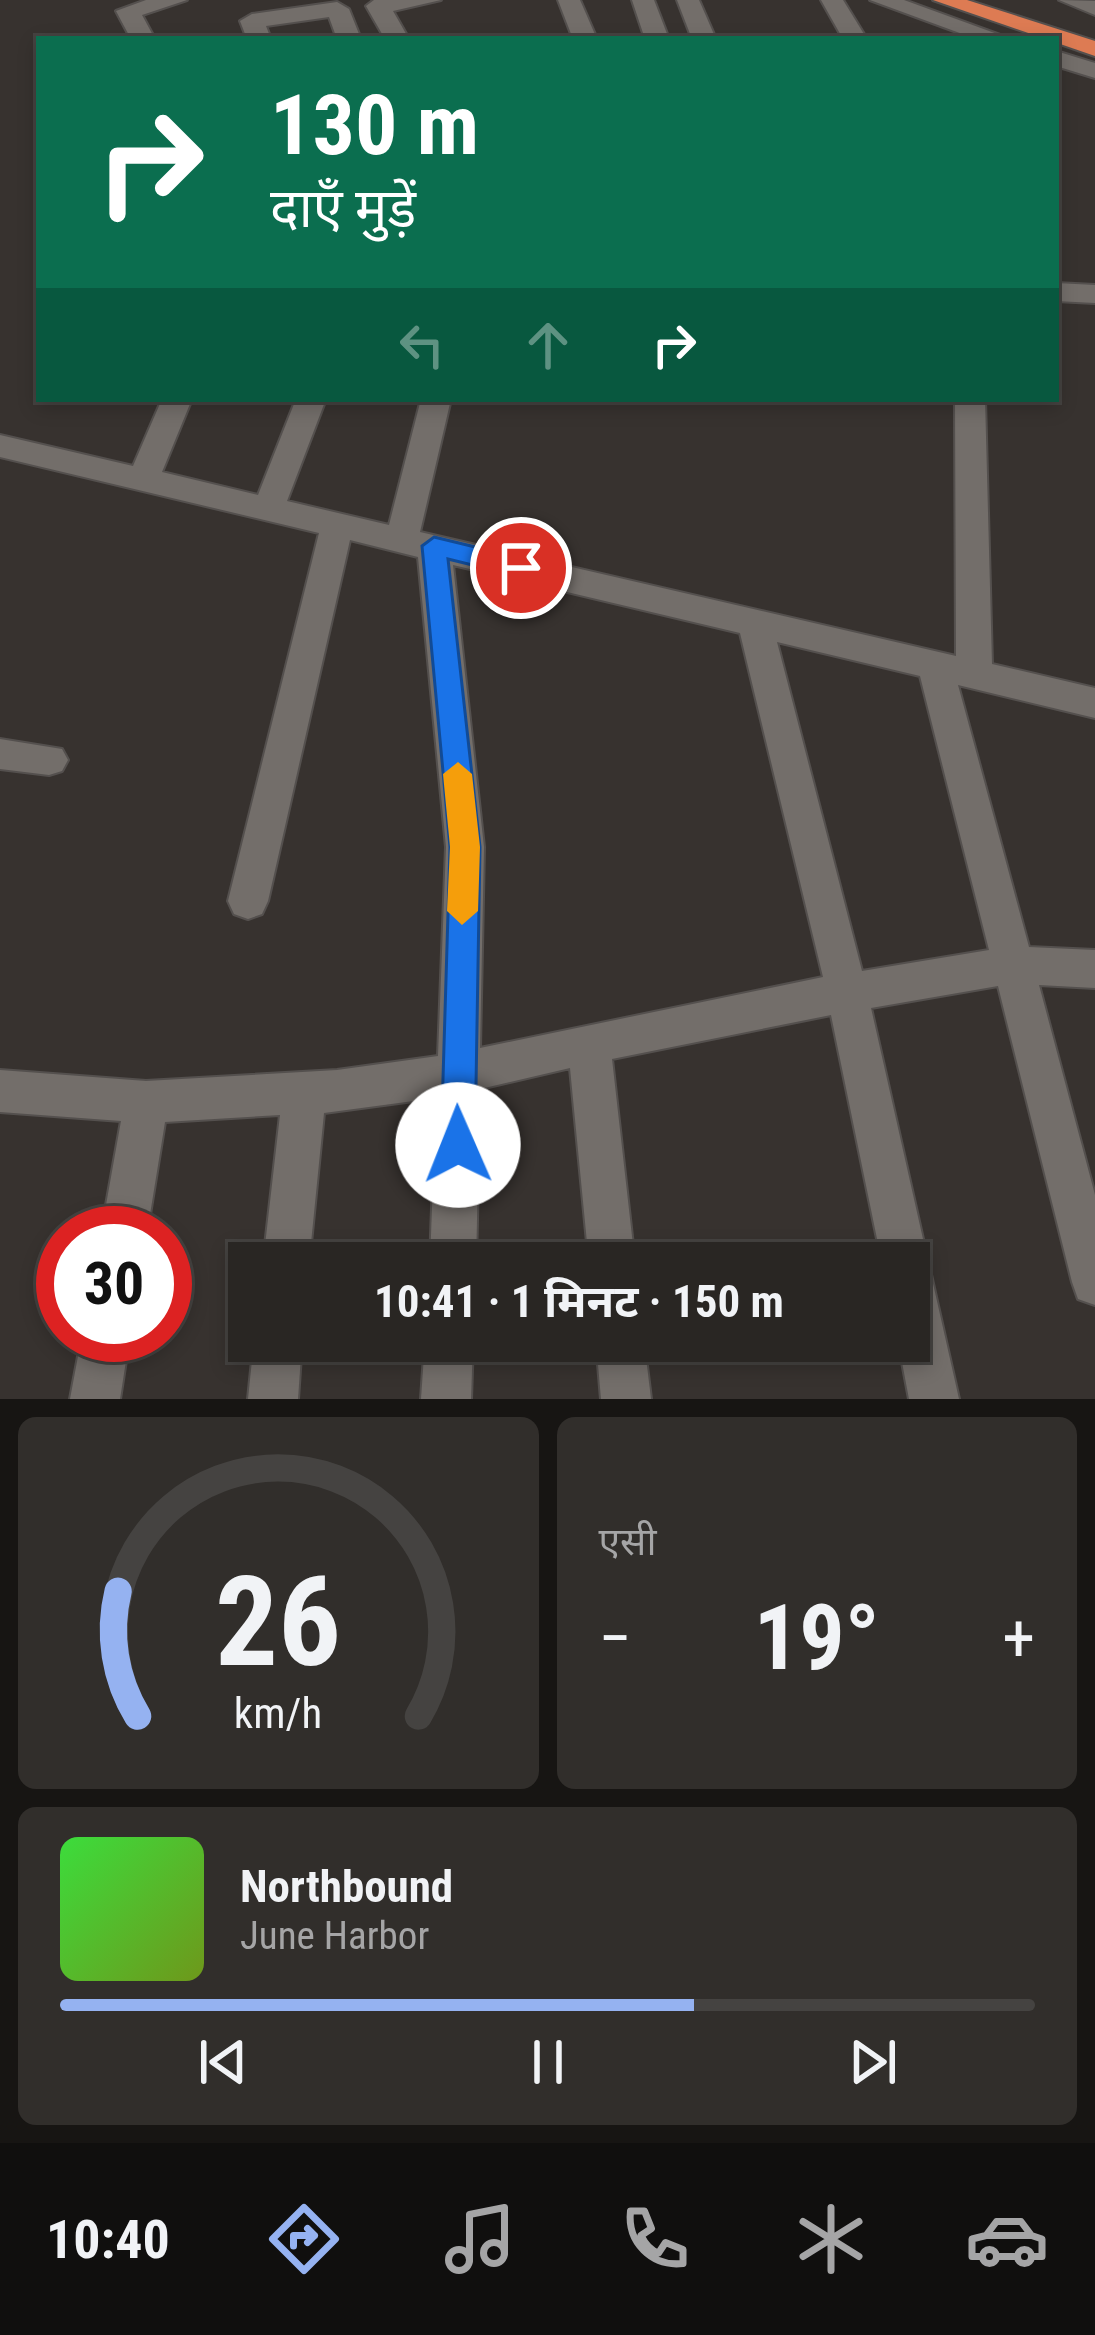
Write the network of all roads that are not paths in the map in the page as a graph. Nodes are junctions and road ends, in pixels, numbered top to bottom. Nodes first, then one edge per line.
1 (176, 0) edge
2 (430, 0) edge
3 (569, 0) edge
4 (643, 0) edge
5 (688, 0) edge
6 (832, 0) edge
7 (881, 0) edge
8 (944, 0) edge
9 (1010, 0) edge
10 (1070, 0) edge
11 (1095, 8) edge
12 (1095, 27) edge
13 (141, 36) edge
14 (258, 36) edge
15 (348, 36) edge
16 (395, 36) edge
17 (585, 36) edge
18 (656, 36) edge
19 (703, 36) edge
20 (853, 36) edge
21 (990, 36) edge
22 (1055, 36) edge
23 (1059, 37) edge
24 (1095, 49) edge
25 (1059, 59) edge
26 (1095, 71) edge
27 (1059, 292) edge
28 (1095, 294) edge
29 (177, 402) edge
30 (309, 402) edge
31 (436, 402) edge
32 (970, 402) edge
33 (0, 446) edge
34 (143, 478) junction
35 (269, 507) junction
36 (338, 523) junction
37 (418, 542) junction
38 (755, 625) junction
39 (955, 672) junction
40 (1095, 703) edge
41 (0, 754) edge
42 (49, 760) dead end
43 (248, 901) dead end
44 (1009, 965) junction
45 (1095, 969) edge
46 (848, 996) junction
47 (589, 1043) junction
48 (456, 1074) junction
49 (0, 1091) edge
50 (304, 1093) junction
51 (146, 1102) junction
52 (129, 1206) edge
53 (288, 1242) edge
54 (452, 1242) edge
55 (610, 1242) edge
56 (901, 1242) edge
57 (1095, 1282) edge
58 (101, 1362) edge
59 (276, 1362) edge
60 (448, 1362) edge
61 (622, 1362) edge
62 (926, 1362) edge
63 (95, 1399) edge
64 (272, 1399) edge
65 (446, 1399) edge
66 (626, 1399) edge
67 (934, 1399) edge

1 - 13 street
2 - 16 street
3 - 17 street
4 - 18 street
5 - 19 street
6 - 20 street
7 - 21 street
8 - 22 highway
9 - 12 highway
10 - 11 street
14 - 15 street
23 - 24 highway
25 - 26 street
27 - 28 street
29 - 34 street
30 - 35 street
31 - 37 street
32 - 39 street
33 - 34 street
34 - 35 street
35 - 36 street
36 - 37 street
36 - 43 street
37 - 38 street
37 - 48 street
38 - 39 street
38 - 46 street
39 - 40 street
39 - 44 street
41 - 42 street
44 - 45 street
44 - 46 street
44 - 57 street
46 - 47 street
46 - 56 street
47 - 48 street
47 - 55 street
48 - 50 street
48 - 54 street
49 - 51 street
50 - 51 street
50 - 53 street
51 - 52 street
58 - 63 street
59 - 64 street
60 - 65 street
61 - 66 street
62 - 67 street

